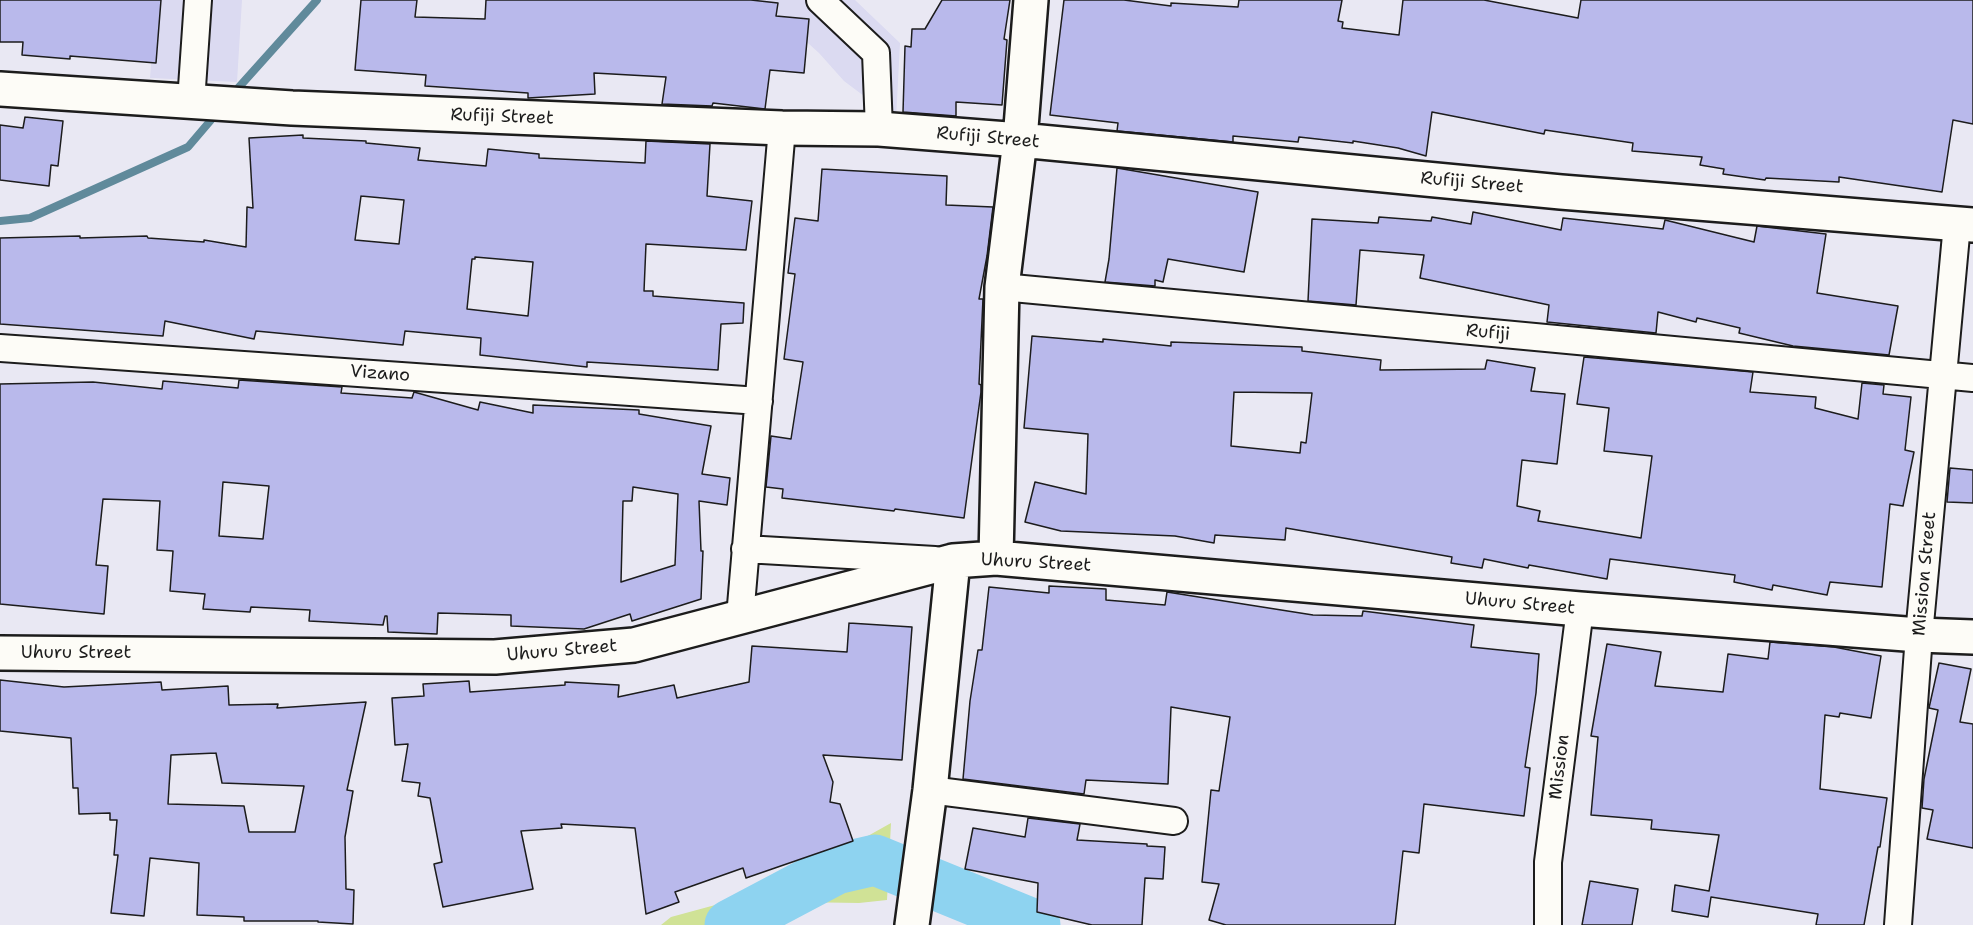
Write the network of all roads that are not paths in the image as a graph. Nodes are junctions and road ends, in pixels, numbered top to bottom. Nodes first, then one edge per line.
1 (198, 0) edge
2 (820, 0) edge
3 (1031, 0) edge
4 (0, 89) edge
5 (196, 102) junction
6 (782, 128) junction
7 (879, 129) junction
8 (1020, 140) junction
9 (1965, 225) edge
10 (1002, 287) junction
11 (0, 348) edge
12 (1944, 376) junction
13 (1973, 378) edge
14 (759, 401) junction
15 (746, 549) junction
16 (996, 558) junction
17 (953, 561) junction
18 (1580, 609) junction
19 (740, 617) junction
20 (1919, 635) junction
21 (1973, 637) edge
22 (0, 653) edge
23 (930, 790) junction
24 (1174, 821) dead end
25 (912, 924) edge
26 (1548, 925) edge
27 (1898, 925) edge

1 - 5 street
2 - 7 street
3 - 8 street
4 - 5 street, Rufiji Street
5 - 6 street, Rufiji Street
6 - 7 street, Rufiji Street
6 - 14 street
7 - 8 street, Rufiji Street
8 - 9 street, Rufiji Street
8 - 10 street
9 - 12 street, Mission Street
10 - 12 street, Rufiji
10 - 16 street
11 - 14 street, Vizano
12 - 13 street, Rufiji
12 - 20 street, Mission Street
14 - 15 street
15 - 17 street
15 - 19 street
16 - 17 street, Uhuru Street
16 - 18 street, Uhuru Street
17 - 19 street, Uhuru Street
17 - 23 street
18 - 20 street, Uhuru Street
18 - 26 street, Mission
19 - 22 street, Uhuru Street
20 - 21 street, Uhuru Street
20 - 27 street, Mission Street
23 - 24 street
23 - 25 street

